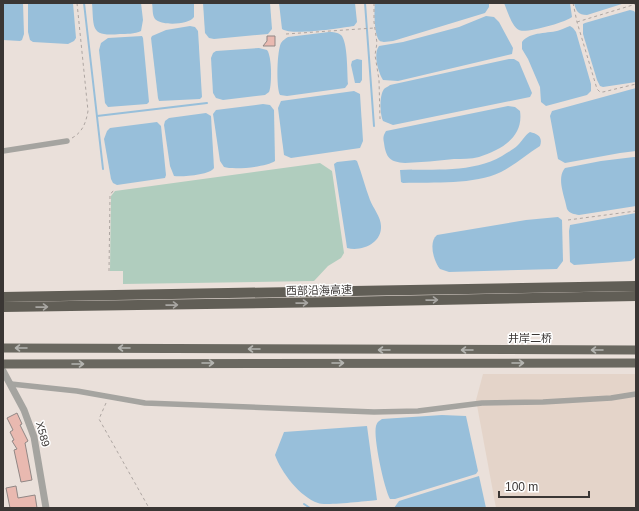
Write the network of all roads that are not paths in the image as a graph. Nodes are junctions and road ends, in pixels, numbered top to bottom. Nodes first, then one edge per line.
1 (67, 141) road end
2 (3, 151) edge
3 (636, 286) edge
4 (636, 296) edge
5 (3, 297) edge
6 (3, 307) edge
7 (3, 348) edge
8 (636, 350) edge
9 (636, 363) edge
10 (3, 364) edge
11 (3, 371) edge
12 (11, 384) junction
13 (636, 394) edge
14 (46, 508) edge

1 - 2 street
3 - 5 highway, 西部沿海高速
6 -> 4 highway, 西部沿海高速
8 -> 7 highway, 井岸二桥
10 -> 9 highway
11 - 12 street, X589 / X589
12 - 13 street
12 - 14 street, X589 / X589

